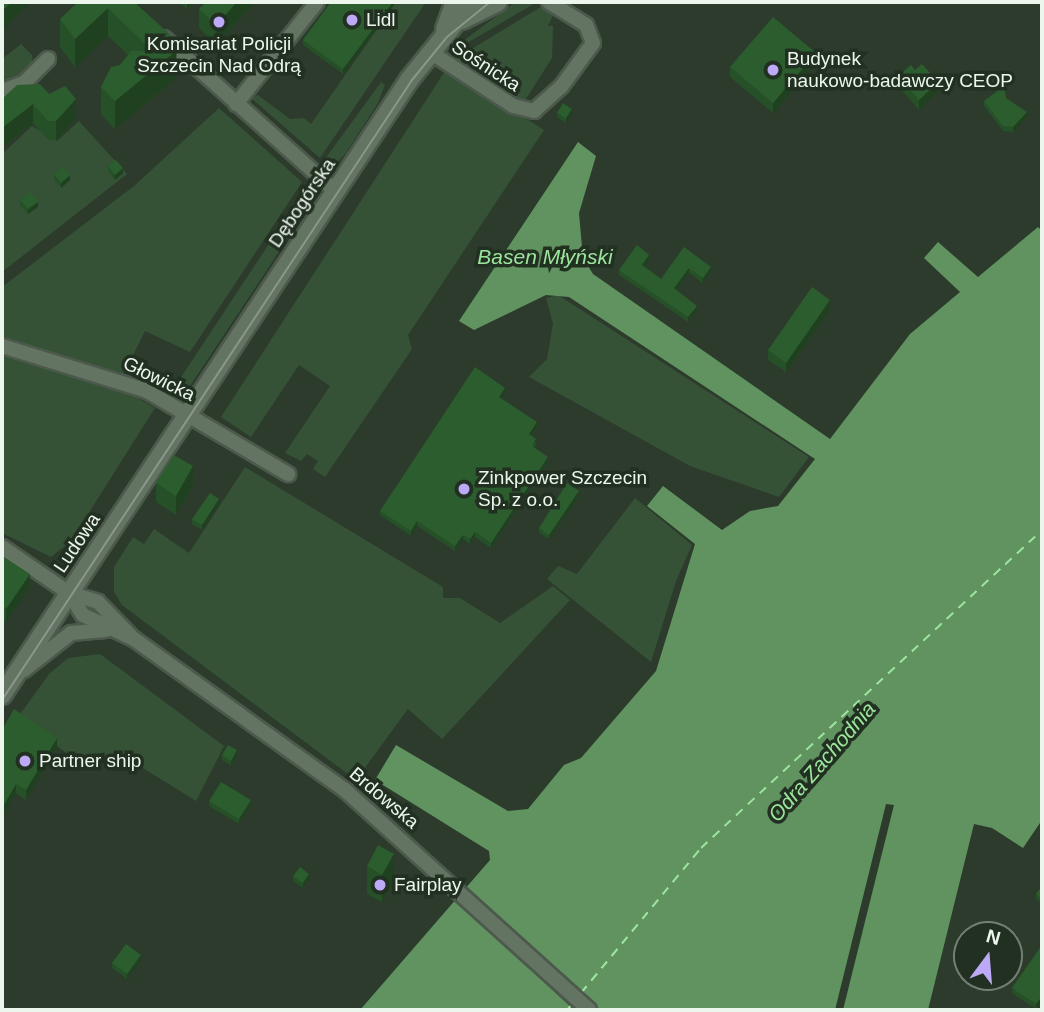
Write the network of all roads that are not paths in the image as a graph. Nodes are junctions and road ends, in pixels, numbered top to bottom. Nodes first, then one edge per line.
1 (317, 2) edge
2 (455, 2) edge
3 (486, 2) edge
4 (498, 2) edge
5 (549, 2) edge
6 (468, 13) edge
7 (149, 24) edge
8 (430, 52) junction
9 (48, 59) dead end
10 (2, 91) edge
11 (236, 104) junction
12 (335, 191) junction
13 (2, 346) edge
14 (187, 413) junction
15 (288, 474) dead end
16 (2, 547) edge
17 (69, 593) junction
18 (117, 632) junction
19 (134, 639) junction
20 (6, 689) edge
21 (589, 1010) edge

1 - 11 street
2 - 8 street
3 - 6 street, Dębogórska
4 - 6 street, Dębogórska
5 - 8 street, Sośnicka
6 - 8 street, Dębogórska
7 - 11 street
8 - 12 street, Dębogórska
9 - 10 street
11 - 12 street
12 - 14 street, Dębogórska
13 - 14 street, Głowicka
14 - 15 street, Głowicka
14 - 17 street, Ludowa
16 - 17 street
17 - 18 street, Brdowska
17 - 19 street, Brdowska
17 - 20 street, Ludowa
18 - 19 street, Brdowska
18 - 20 street, Brdowska
19 - 21 street, Brdowska

